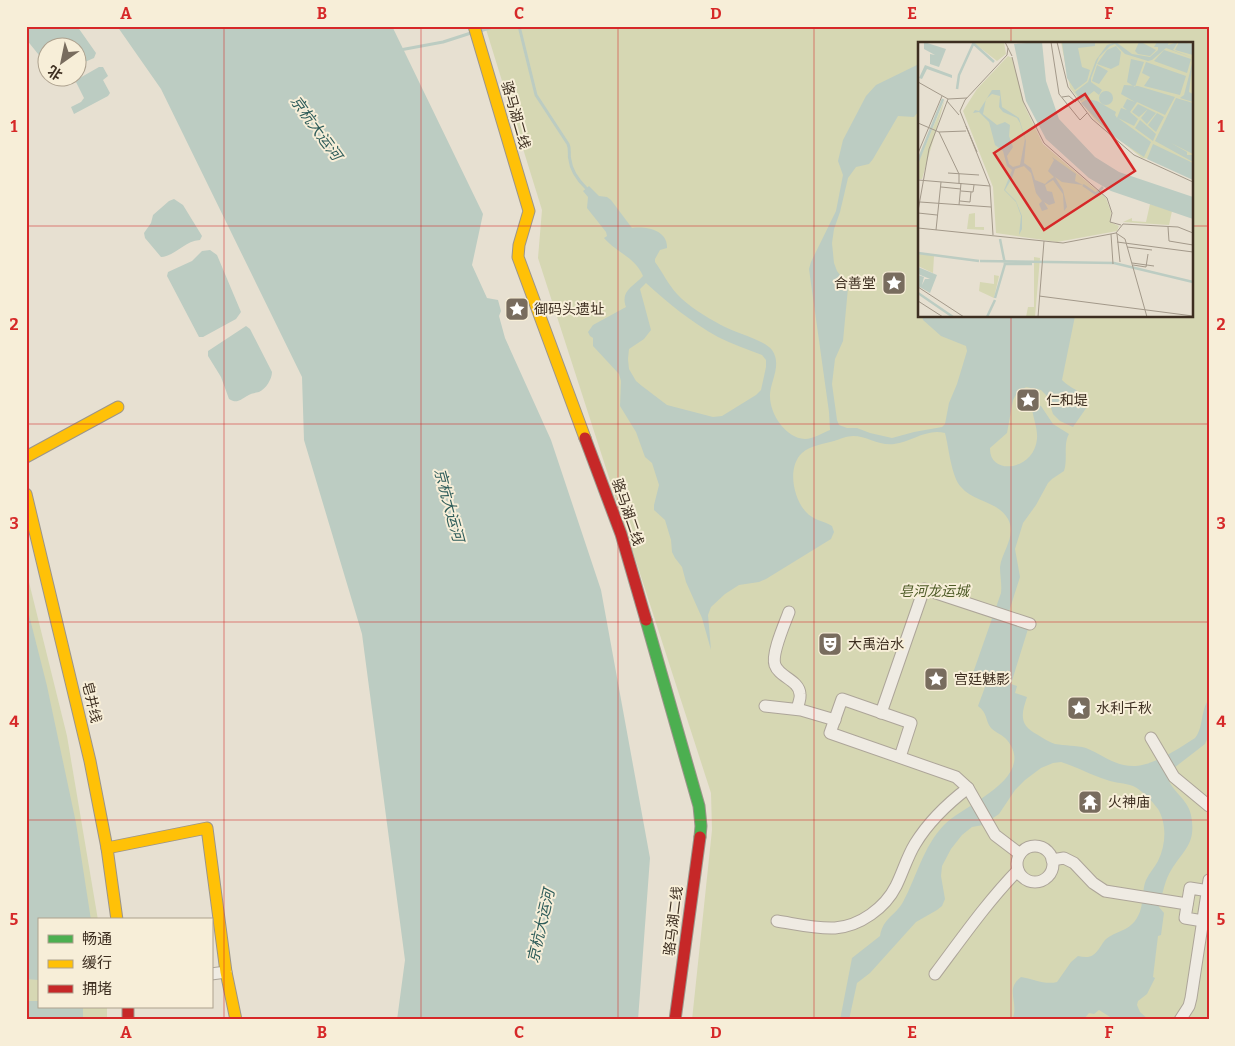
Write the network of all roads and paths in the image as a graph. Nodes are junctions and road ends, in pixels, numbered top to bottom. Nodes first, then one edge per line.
1 (474, 26) edge
2 (118, 407) dead end
3 (26, 457) edge
4 (26, 494) edge
5 (789, 612) dead end
6 (1030, 624) dead end
7 (765, 706) dead end
8 (797, 709) junction
9 (881, 713) junction
10 (835, 720) junction
11 (1151, 738) dead end
12 (900, 756) junction
13 (968, 788) junction
14 (1209, 806) edge
15 (106, 848) junction
16 (1020, 854) junction
17 (1052, 860) junction
18 (1018, 870) junction
19 (1208, 887) edge
20 (1187, 904) junction
21 (117, 918) edge
22 (777, 921) dead end
23 (1206, 922) edge
24 (226, 972) junction
25 (212, 974) edge
26 (935, 974) dead end
27 (128, 1012) edge
28 (135, 1020) edge
29 (236, 1020) edge
30 (675, 1020) edge
31 (1180, 1020) edge

1 - 30 street, 骆马湖二线
2 - 3 street
4 - 15 street, 皂井线
5 - 8 street
6 - 9 street
7 - 8 street
8 - 10 street
9 - 10 street
9 - 12 street
10 - 12 street
11 - 14 street
12 - 13 street
13 - 16 street
13 - 22 street
15 - 21 street, 皂井线
15 - 24 street
16 - 17 street
16 - 18 street
17 - 18 street
17 - 20 street
18 - 26 street
19 - 20 street
19 - 23 street
20 - 23 street
23 - 31 street
24 - 25 street
24 - 29 street
27 - 28 street

